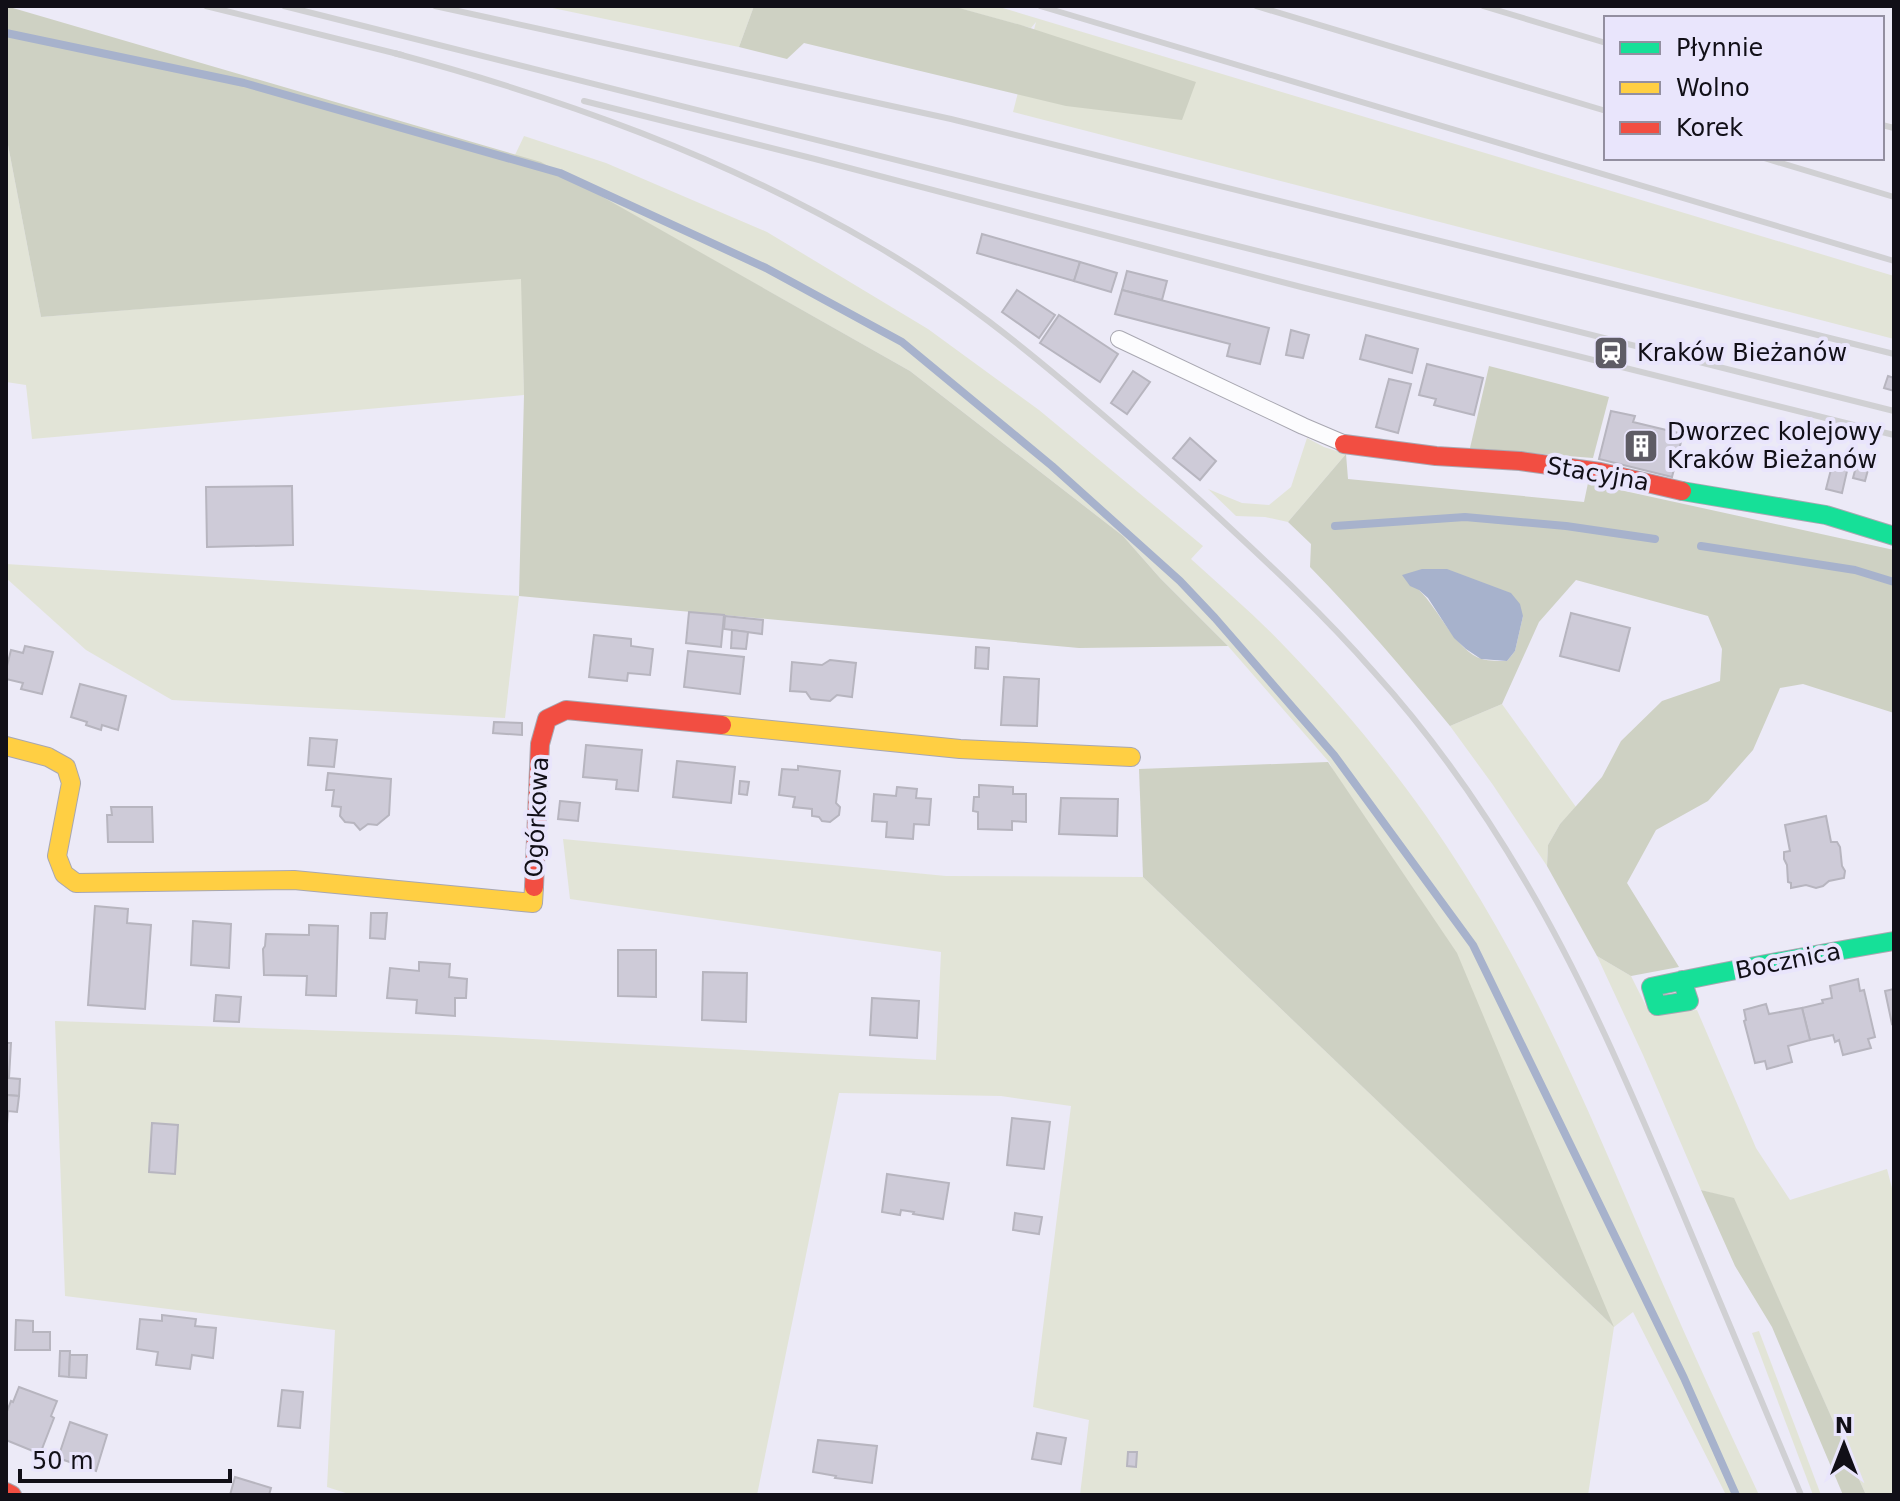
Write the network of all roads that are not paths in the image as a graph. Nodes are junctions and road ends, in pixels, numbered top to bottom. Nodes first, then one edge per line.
1 (1119, 339) dead end
2 (1344, 444) joint
3 (1894, 536) edge
4 (6, 746) edge
5 (1131, 757) dead end
6 (1894, 941) edge
7 (1682, 980) dead end
8 (6, 1492) edge
9 (12, 1495) edge

1 - 2 lane
2 - 3 street, Stacyjna
4 - 5 street, Ogórkowa
6 - 7 street, Bocznica
8 - 9 street

